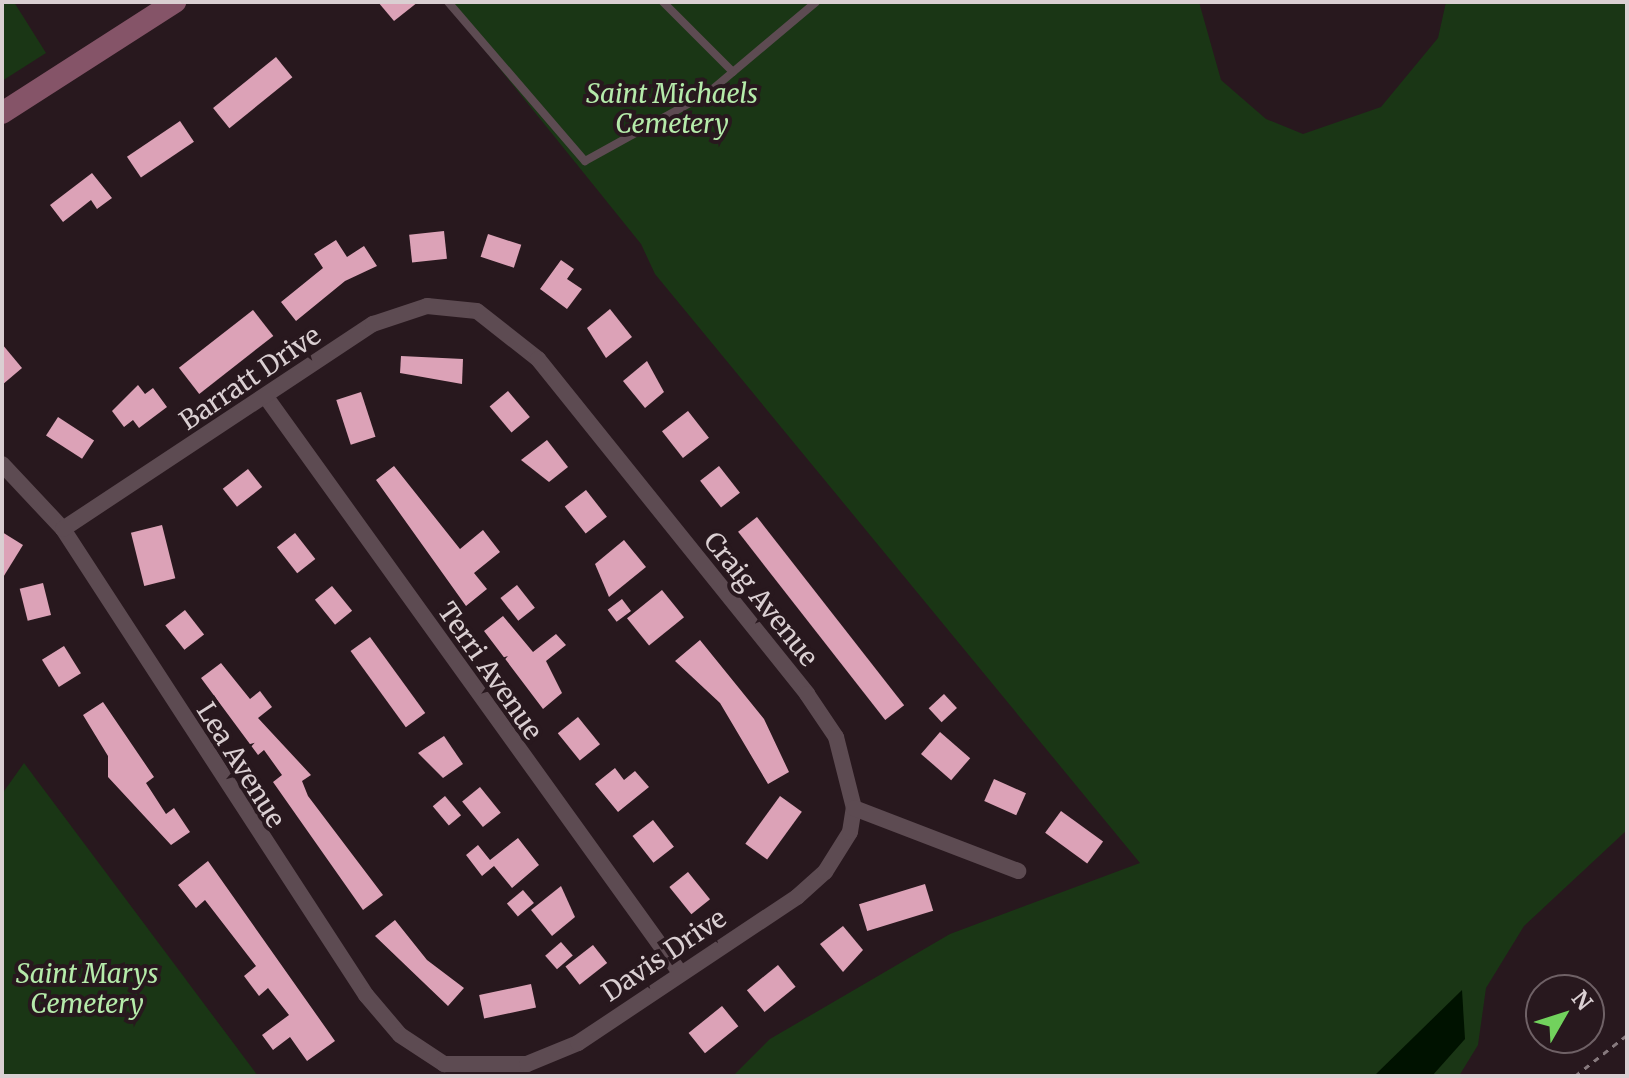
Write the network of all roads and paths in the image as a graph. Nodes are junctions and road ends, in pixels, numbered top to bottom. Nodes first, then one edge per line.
1 (175, 2) edge
2 (448, 2) edge
3 (663, 2) edge
4 (816, 2) edge
5 (733, 72) junction
6 (2, 113) edge
7 (477, 311) joint
8 (266, 397) junction
9 (2, 464) edge
10 (63, 529) junction
11 (854, 808) junction
12 (1018, 871) dead end
13 (678, 970) junction
14 (1627, 1035) edge
15 (459, 1071) edge
16 (1575, 1076) edge

1 - 6 street
2 - 5 lane
3 - 5 lane
4 - 5 lane
7 - 8 street, Barratt Drive
7 - 11 street, Craig Avenue
8 - 10 street, Barratt Drive
8 - 13 street, Terri Avenue
9 - 10 street, Lea Avenue
10 - 15 street, Lea Avenue
11 - 12 street
11 - 13 street, Davis Drive
13 - 15 street, Davis Drive
14 - 16 path

